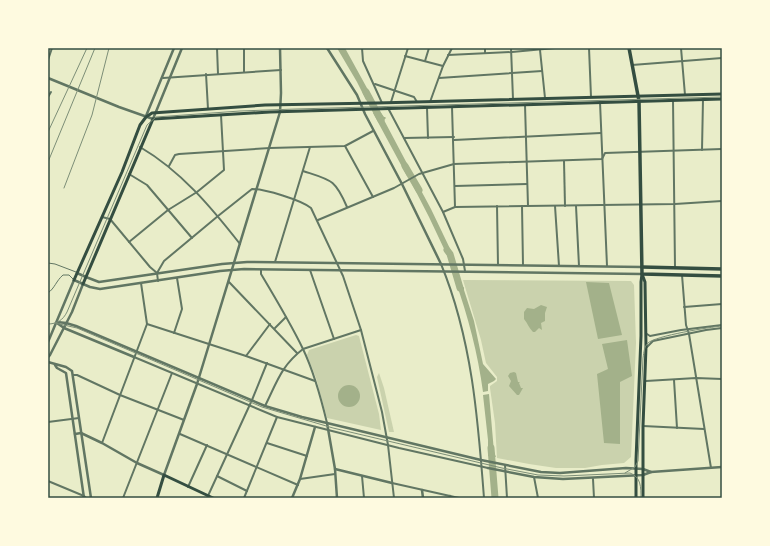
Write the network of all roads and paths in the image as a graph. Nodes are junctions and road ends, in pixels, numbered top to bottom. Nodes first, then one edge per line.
1 (52, 48) edge
2 (174, 48) edge
3 (182, 48) edge
4 (216, 48) edge
5 (223, 48) edge
6 (244, 48) edge
7 (280, 48) edge
8 (327, 48) edge
9 (362, 48) edge
10 (408, 48) edge
11 (429, 48) edge
12 (452, 48) edge
13 (485, 48) edge
14 (511, 48) edge
15 (556, 48) edge
16 (589, 48) edge
17 (629, 48) edge
18 (682, 48) edge
19 (540, 50) junction
20 (512, 52) junction
21 (485, 53) junction
22 (448, 55) junction
23 (405, 56) junction
24 (722, 58) edge
25 (48, 60) edge
26 (425, 61) junction
27 (683, 61) junction
28 (632, 65) junction
29 (444, 66) junction
30 (281, 70) junction
31 (542, 71) junction
32 (244, 72) junction
33 (206, 74) junction
34 (218, 74) junction
35 (512, 74) junction
36 (170, 77) junction
37 (48, 78) edge
38 (163, 78) junction
39 (439, 78) junction
40 (375, 84) junction
41 (394, 90) junction
42 (50, 92) dead end
43 (722, 94) edge
44 (685, 95) junction
45 (638, 96) junction
46 (48, 97) edge
47 (591, 97) junction
48 (545, 98) junction
49 (512, 99) junction
50 (703, 99) junction
51 (722, 99) edge
52 (673, 100) junction
53 (639, 101) junction
54 (418, 102) junction
55 (430, 102) junction
56 (600, 102) junction
57 (382, 103) junction
58 (391, 103) junction
59 (360, 104) junction
60 (525, 104) junction
61 (281, 106) junction
62 (452, 107) junction
63 (388, 108) junction
64 (427, 108) junction
65 (208, 109) junction
66 (362, 109) junction
67 (156, 112) junction
68 (280, 112) junction
69 (221, 114) junction
70 (146, 117) junction
71 (153, 119) junction
72 (373, 131) junction
73 (601, 133) junction
74 (526, 137) junction
75 (404, 138) junction
76 (428, 138) junction
77 (454, 138) junction
78 (345, 146) junction
79 (140, 147) junction
80 (310, 147) junction
81 (270, 148) junction
82 (722, 149) edge
83 (675, 150) junction
84 (702, 150) junction
85 (223, 151) junction
86 (640, 152) junction
87 (602, 159) junction
88 (564, 160) junction
89 (527, 162) junction
90 (454, 164) junction
91 (169, 166) junction
92 (303, 171) junction
93 (422, 172) junction
94 (129, 174) junction
95 (402, 184) junction
96 (527, 184) junction
97 (455, 186) junction
98 (257, 189) junction
99 (197, 192) junction
100 (372, 197) junction
101 (294, 200) junction
102 (722, 201) edge
103 (641, 204) junction
104 (675, 204) junction
105 (604, 205) junction
106 (497, 206) junction
107 (522, 206) junction
108 (528, 206) junction
109 (555, 206) junction
110 (565, 206) junction
111 (576, 206) junction
112 (455, 207) junction
113 (347, 208) junction
114 (168, 210) junction
115 (443, 212) junction
116 (218, 216) junction
117 (102, 217) junction
118 (110, 219) junction
119 (318, 220) junction
120 (192, 238) junction
121 (129, 242) junction
122 (240, 244) junction
123 (275, 262) junction
124 (48, 263) edge
125 (235, 263) junction
126 (337, 263) junction
127 (441, 264) junction
128 (465, 265) junction
129 (498, 265) junction
130 (523, 265) junction
131 (559, 266) junction
132 (579, 266) junction
133 (607, 266) junction
134 (642, 266) junction
135 (675, 267) junction
136 (722, 268) edge
137 (232, 270) junction
138 (261, 270) junction
139 (310, 270) junction
140 (340, 270) junction
141 (444, 272) junction
142 (465, 272) junction
143 (77, 273) junction
144 (157, 273) junction
145 (642, 274) junction
146 (682, 275) junction
147 (722, 276) edge
148 (86, 278) junction
149 (177, 278) junction
150 (74, 280) junction
151 (158, 281) junction
152 (229, 282) junction
153 (140, 283) junction
154 (83, 284) junction
155 (48, 293) edge
156 (722, 304) edge
157 (684, 307) junction
158 (286, 317) junction
159 (56, 322) junction
160 (66, 323) junction
161 (147, 324) junction
162 (270, 324) junction
163 (722, 325) edge
164 (64, 328) junction
165 (275, 328) junction
166 (722, 328) edge
167 (687, 329) junction
168 (361, 330) junction
169 (174, 333) junction
170 (646, 333) junction
171 (689, 334) junction
172 (641, 336) junction
173 (334, 339) junction
174 (646, 341) junction
175 (48, 342) edge
176 (651, 342) junction
177 (209, 344) junction
178 (646, 347) junction
179 (303, 349) junction
180 (136, 351) junction
181 (298, 353) junction
182 (246, 356) junction
183 (48, 357) edge
184 (134, 357) junction
185 (48, 362) edge
186 (267, 363) junction
187 (55, 365) junction
188 (283, 368) junction
189 (172, 373) junction
190 (73, 375) junction
191 (199, 378) junction
192 (696, 378) junction
193 (722, 379) edge
194 (674, 380) junction
195 (315, 381) junction
196 (646, 381) junction
197 (197, 384) junction
198 (120, 395) junction
199 (252, 400) junction
200 (249, 406) junction
201 (265, 406) junction
202 (157, 410) junction
203 (277, 417) junction
204 (79, 418) junction
205 (73, 419) junction
206 (185, 420) junction
207 (48, 422) edge
208 (326, 423) junction
209 (643, 426) junction
210 (315, 427) junction
211 (677, 428) junction
212 (704, 428) junction
213 (328, 430) junction
214 (81, 433) junction
215 (75, 434) junction
216 (180, 434) junction
217 (386, 437) junction
218 (102, 443) junction
219 (267, 443) junction
220 (207, 445) junction
221 (388, 445) junction
222 (227, 454) junction
223 (307, 456) junction
224 (481, 460) junction
225 (137, 463) junction
226 (505, 465) junction
227 (482, 466) junction
228 (257, 467) junction
229 (722, 467) edge
230 (488, 468) joint
231 (636, 468) junction
232 (711, 468) junction
233 (335, 469) junction
234 (643, 469) junction
235 (506, 472) junction
236 (651, 472) junction
237 (335, 474) junction
238 (164, 475) junction
239 (636, 475) junction
240 (643, 475) junction
241 (217, 476) junction
242 (362, 476) junction
243 (534, 478) junction
244 (300, 479) junction
245 (593, 479) junction
246 (48, 481) edge
247 (392, 483) junction
248 (298, 484) junction
249 (188, 487) junction
250 (422, 490) junction
251 (247, 491) junction
252 (85, 497) edge
253 (208, 497) edge
254 (450, 497) edge
255 (91, 498) edge
256 (123, 498) edge
257 (157, 498) edge
258 (213, 498) edge
259 (244, 498) edge
260 (292, 498) edge
261 (337, 498) edge
262 (364, 498) edge
263 (394, 498) edge
264 (423, 498) edge
265 (459, 498) edge
266 (484, 498) edge
267 (507, 498) edge
268 (538, 498) edge
269 (594, 498) edge
270 (636, 498) edge
271 (643, 498) edge

1 - 25 street
2 - 38 street
3 - 36 street
4 - 5 street
4 - 34 street
6 - 32 street
7 - 30 street
8 - 59 street
9 - 40 street
10 - 23 street
11 - 26 street
12 - 22 street
13 - 21 street
14 - 20 street
15 - 19 street
16 - 47 street
17 - 28 highway
18 - 27 street
19 - 20 street
19 - 31 street
20 - 21 street
20 - 35 street
21 - 22 street
22 - 29 street
23 - 26 street
23 - 41 street
24 - 27 street
26 - 29 street
27 - 28 street
27 - 44 street
28 - 45 highway
29 - 39 street
30 - 32 street
30 - 61 street
31 - 35 street
31 - 48 street
32 - 34 street
33 - 34 street
33 - 36 street
33 - 65 street
35 - 39 street
35 - 49 street
36 - 38 street
36 - 67 street
37 - 70 street
38 - 70 street
39 - 55 street
40 - 41 street
40 - 57 street
41 - 54 street
41 - 58 street
42 - 46 street
43 - 44 main road
44 - 45 main road
45 - 47 main road
45 - 53 highway
47 - 48 main road
48 - 49 main road
49 - 55 main road
50 - 51 main road
50 - 52 main road
50 - 84 street
52 - 53 main road
52 - 83 street
53 - 56 main road
53 - 86 highway
54 - 55 main road
54 - 58 main road
56 - 60 main road
56 - 73 street
57 - 58 main road
57 - 59 main road
59 - 61 main road
59 - 66 street
60 - 62 main road
60 - 74 street
61 - 65 main road
61 - 68 street
62 - 64 main road
62 - 77 street
63 - 64 main road
63 - 66 main road
63 - 75 street
64 - 76 street
65 - 67 main road
66 - 68 main road
66 - 72 street
67 - 70 main road
67 - 71 street
68 - 69 main road
68 - 81 street
69 - 71 main road
69 - 85 street
70 - 71 street
70 - 117 main road
71 - 79 main road
72 - 78 street
72 - 95 street
73 - 74 street
73 - 87 street
74 - 77 street
74 - 89 street
75 - 76 street
75 - 93 street
76 - 77 street
77 - 90 street
78 - 80 street
78 - 100 street
79 - 91 street
79 - 94 main road
80 - 81 street
80 - 92 street
81 - 85 street
81 - 98 street
82 - 84 street
83 - 84 street
83 - 86 street
83 - 104 street
85 - 91 street
85 - 99 street
86 - 87 street
86 - 103 highway
87 - 88 street
87 - 105 street
88 - 89 street
88 - 110 street
89 - 90 street
89 - 96 street
90 - 93 street
90 - 97 street
91 - 99 street
92 - 101 street
92 - 113 street
93 - 95 street
93 - 115 street
94 - 114 street
94 - 118 main road
95 - 100 street
95 - 127 street
96 - 97 street
96 - 108 street
97 - 112 street
98 - 101 street
98 - 116 street
98 - 122 street
99 - 114 street
99 - 116 street
100 - 113 street
101 - 119 street
101 - 123 street
102 - 104 street
103 - 104 street
103 - 105 street
103 - 134 highway
104 - 135 street
105 - 111 street
105 - 133 street
106 - 107 street
106 - 112 street
106 - 129 street
107 - 108 street
107 - 130 street
108 - 109 street
109 - 110 street
109 - 131 street
110 - 111 street
111 - 132 street
112 - 115 street
113 - 119 street
114 - 120 street
114 - 121 street
115 - 128 street
116 - 120 street
116 - 122 street
117 - 118 street
117 - 143 main road
118 - 121 street
118 - 148 main road
119 - 126 street
120 - 144 street
121 - 144 street
122 - 125 street
123 - 125 street
123 - 126 street
124 - 143 lane
125 - 137 street
125 - 144 street
126 - 127 street
126 - 140 street
127 - 128 street
127 - 141 street
128 - 129 street
128 - 142 street
129 - 130 street
130 - 131 street
131 - 132 street
132 - 133 street
133 - 134 street
134 - 135 highway
134 - 145 highway
135 - 136 highway
137 - 138 street
137 - 149 street
137 - 152 street
138 - 139 street
138 - 158 street
139 - 140 street
139 - 173 street
140 - 141 street
140 - 168 street
141 - 142 street
141 - 224 street
142 - 145 street
143 - 148 street
143 - 150 main road
144 - 148 street
144 - 151 street
145 - 146 highway
145 - 170 main road
145 - 172 main road
146 - 147 highway
146 - 157 street
148 - 154 main road
149 - 151 street
149 - 169 street
150 - 154 street
150 - 155 lane
150 - 159 street
151 - 153 street
152 - 162 street
152 - 177 street
153 - 154 street
153 - 161 street
154 - 160 street
156 - 157 street
157 - 167 street
158 - 165 street
158 - 179 street
159 - 160 street
159 - 164 street
159 - 175 street
160 - 164 street
160 - 180 street
161 - 169 street
161 - 180 street
162 - 165 street
162 - 182 street
163 - 167 street
164 - 183 street
164 - 184 street
165 - 181 street
166 - 171 street
167 - 170 street
167 - 171 street
168 - 173 street
168 - 217 street
169 - 177 street
170 - 174 main road
171 - 176 street
171 - 192 street
172 - 174 street
172 - 231 main road
173 - 179 street
174 - 176 street
174 - 178 main road
176 - 178 street
177 - 182 street
177 - 191 street
178 - 196 main road
179 - 181 street
179 - 195 street
180 - 184 street
180 - 191 street
181 - 188 street
182 - 186 street
184 - 189 street
184 - 198 street
185 - 187 street
186 - 188 street
186 - 199 street
187 - 190 street
187 - 205 street
188 - 195 street
188 - 201 street
189 - 197 street
189 - 202 street
190 - 198 street
190 - 204 street
191 - 197 street
191 - 199 street
192 - 193 street
192 - 194 street
192 - 212 street
194 - 196 street
194 - 211 street
195 - 208 street
196 - 209 main road
197 - 200 street
197 - 206 street
198 - 202 street
198 - 218 street
199 - 200 street
199 - 201 street
200 - 203 street
200 - 222 street
201 - 208 street
202 - 206 street
202 - 225 street
203 - 210 street
203 - 219 street
204 - 205 street
204 - 214 street
205 - 207 street
205 - 215 street
206 - 216 street
208 - 213 street
208 - 217 street
209 - 211 street
209 - 234 main road
210 - 213 street
210 - 223 street
211 - 212 street
212 - 232 street
213 - 221 street
213 - 233 street
214 - 215 street
214 - 218 street
214 - 255 street
215 - 252 street
216 - 220 street
216 - 238 street
217 - 221 street
217 - 224 street
218 - 225 street
219 - 223 street
219 - 228 street
220 - 222 street
220 - 249 street
221 - 227 street
221 - 247 street
222 - 228 street
222 - 241 street
223 - 244 street
224 - 226 street
224 - 227 street
225 - 238 street
225 - 256 street
226 - 231 street
226 - 235 street
227 - 230 street
227 - 266 street
228 - 248 street
228 - 251 street
229 - 232 street
230 - 235 street
231 - 234 street
231 - 239 main road
232 - 236 street
233 - 237 street
233 - 242 street
234 - 236 street
234 - 240 main road
235 - 243 street
235 - 267 street
236 - 240 street
237 - 244 street
237 - 261 street
238 - 249 main road
238 - 257 main road
239 - 240 street
239 - 245 street
239 - 270 main road
240 - 271 main road
241 - 251 street
241 - 253 street
242 - 247 street
242 - 262 street
243 - 245 street
243 - 268 street
244 - 248 street
245 - 269 street
246 - 252 street
247 - 250 street
247 - 263 street
248 - 260 street
249 - 253 main road
250 - 254 street
250 - 264 street
251 - 259 street
253 - 258 main road
254 - 265 street

